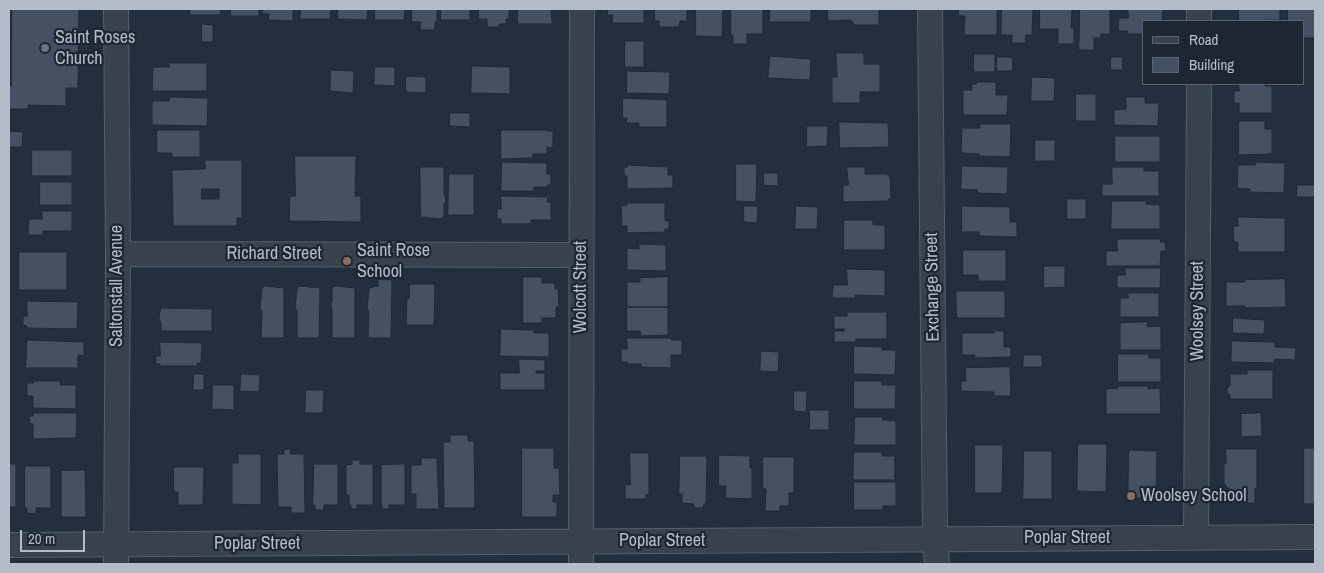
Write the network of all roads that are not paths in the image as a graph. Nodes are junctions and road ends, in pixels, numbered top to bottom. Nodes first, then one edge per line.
1 (116, 9) edge
2 (582, 9) edge
3 (930, 9) edge
4 (1199, 85) edge
5 (118, 254) junction
6 (581, 255) junction
7 (1315, 537) edge
8 (1196, 538) junction
9 (935, 539) junction
10 (9, 545) edge
11 (581, 553) edge
12 (116, 555) edge
13 (937, 564) edge

1 - 5 street, Saltonstall Avenue
2 - 6 street, Wolcott Street
3 - 9 street, Exchange Street
4 - 8 street, Woolsey Street
5 - 6 street, Richard Street
5 - 12 street, Saltonstall Avenue
6 - 11 street, Wolcott Street
7 - 8 street, Poplar Street
8 - 9 street, Poplar Street
9 - 11 street, Poplar Street
9 - 13 street, Exchange Street
10 - 12 street, Poplar Street
11 - 12 street, Poplar Street

